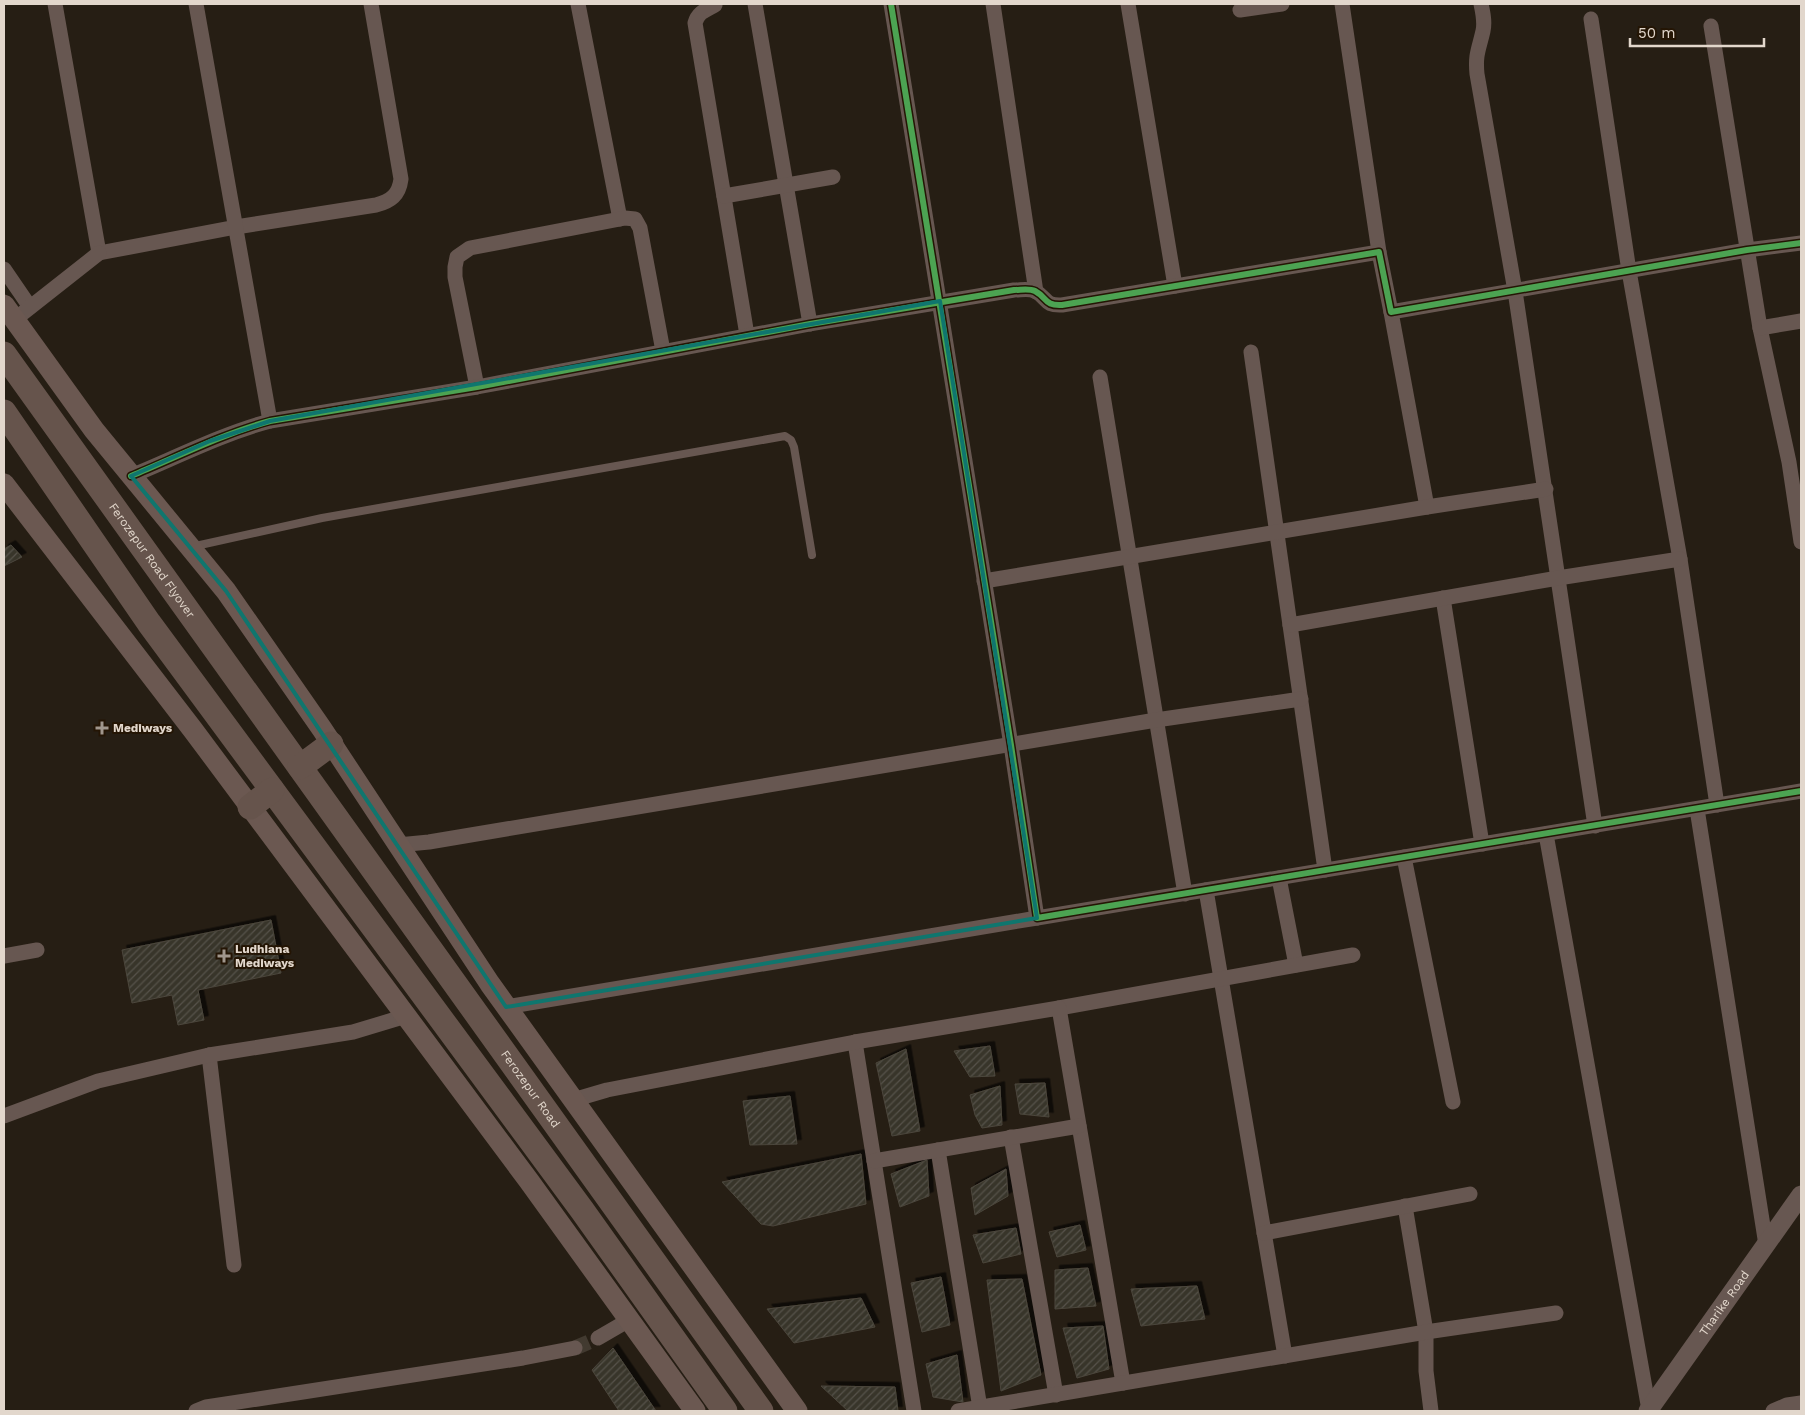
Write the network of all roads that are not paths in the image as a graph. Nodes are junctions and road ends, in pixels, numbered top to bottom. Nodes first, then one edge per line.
1 (56, 4) edge
2 (196, 4) edge
3 (370, 4) edge
4 (578, 4) edge
5 (718, 4) edge
6 (755, 4) edge
7 (891, 4) edge
8 (993, 4) edge
9 (1128, 4) edge
10 (1282, 4) edge
11 (1342, 4) edge
12 (1481, 4) edge
13 (1240, 10) dead end
14 (1591, 19) dead end
15 (1712, 26) dead end
16 (833, 178) dead end
17 (787, 186) junction
18 (724, 196) junction
19 (620, 219) junction
20 (236, 227) junction
21 (1801, 243) edge
22 (1747, 250) junction
23 (1379, 252) junction
24 (99, 253) junction
25 (4, 269) edge
26 (1628, 271) junction
27 (1175, 286) junction
28 (1515, 291) junction
29 (1036, 292) junction
30 (940, 301) junction
31 (30, 307) junction
32 (9, 312) edge
33 (1391, 312) junction
34 (1801, 321) edge
35 (810, 324) junction
36 (1760, 328) junction
37 (747, 335) junction
38 (663, 351) junction
39 (1251, 352) dead end
40 (5, 356) edge
41 (1100, 377) dead end
42 (477, 386) junction
43 (4, 412) edge
44 (270, 421) junction
45 (1795, 461) edge
46 (131, 476) junction
47 (5, 487) edge
48 (1546, 489) junction
49 (1427, 506) junction
50 (1277, 532) junction
51 (1801, 542) edge
52 (190, 547) junction
53 (812, 555) dead end
54 (1129, 556) junction
55 (1680, 559) junction
56 (1558, 578) junction
57 (984, 581) junction
58 (1443, 598) junction
59 (1290, 625) junction
60 (1300, 699) junction
61 (1156, 720) junction
62 (331, 744) junction
63 (1011, 745) junction
64 (300, 767) junction
65 (272, 790) junction
66 (1801, 791) edge
67 (1717, 805) junction
68 (250, 807) junction
69 (1697, 809) junction
70 (1595, 826) junction
71 (1546, 834) junction
72 (1482, 844) junction
73 (398, 845) junction
74 (1404, 857) junction
75 (1325, 870) junction
76 (1280, 878) junction
77 (1206, 890) junction
78 (1185, 894) junction
79 (1037, 918) junction
80 (37, 950) dead end
81 (1354, 955) dead end
82 (4, 956) edge
83 (1296, 965) junction
84 (1220, 979) junction
85 (506, 1007) junction
86 (1059, 1008) junction
87 (406, 1016) junction
88 (855, 1042) junction
89 (209, 1055) junction
90 (573, 1100) junction
91 (1453, 1102) dead end
92 (4, 1116) edge
93 (1079, 1126) junction
94 (1011, 1137) junction
95 (938, 1150) junction
96 (874, 1161) junction
97 (1470, 1194) dead end
98 (1801, 1195) edge
99 (1405, 1206) junction
100 (1264, 1233) junction
101 (1766, 1245) junction
102 (234, 1265) dead end
103 (1556, 1313) dead end
104 (629, 1320) junction
105 (1426, 1332) junction
106 (598, 1338) tunnel mouth
107 (575, 1348) tunnel mouth
108 (1285, 1356) junction
109 (1122, 1383) junction
110 (1056, 1394) junction
111 (1801, 1403) edge
112 (980, 1408) junction
113 (196, 1411) edge
114 (695, 1411) edge
115 (725, 1411) edge
116 (761, 1411) edge
117 (797, 1411) edge
118 (914, 1411) edge
119 (958, 1411) edge
120 (1431, 1411) edge
121 (1648, 1411) edge
122 (1773, 1411) edge

1 - 24 street
2 - 20 street
3 - 20 street
4 - 19 street
5 - 18 street
6 - 17 street
7 - 30 street
8 - 29 street
9 - 27 street
10 - 13 street
11 - 23 street
12 - 28 street
14 - 26 street
15 - 22 street
16 - 17 street
17 - 18 street
17 - 35 street
18 - 37 street
19 - 38 street
19 - 42 street
20 - 24 street
20 - 44 street
21 - 22 street
22 - 26 street
22 - 36 street
23 - 27 street
23 - 33 street
24 - 31 street
25 - 31 street
26 - 28 street
26 - 55 street
27 - 29 street
28 - 33 street
28 - 48 street
29 - 30 street
30 - 35 street
30 - 57 street
31 - 32 street
32 - 46 main road
33 - 49 street
34 - 36 street
35 - 37 street
36 - 45 street
37 - 38 street
38 - 42 street
39 - 50 street
40 - 64 highway, Ferozepur Road Flyover
41 - 54 street
42 - 44 street
43 - 65 highway
44 - 46 street
45 - 51 street
46 - 52 main road
47 - 68 main road
48 - 49 street
48 - 56 street
49 - 50 street
50 - 54 street
50 - 59 street
52 - 53 lane
52 - 62 main road
54 - 57 street
54 - 61 street
55 - 56 street
55 - 67 street
56 - 58 street
56 - 70 street
57 - 63 street
58 - 59 street
58 - 72 street
59 - 60 street
60 - 61 street
60 - 75 street
61 - 63 street
61 - 78 street
62 - 64 highway
62 - 73 main road
63 - 73 street
63 - 79 street
64 - 116 highway, Ferozepur Road
65 - 68 highway
65 - 115 highway
66 - 67 street
67 - 69 street
68 - 87 main road
69 - 70 street
69 - 101 street
70 - 71 street
71 - 72 street
71 - 121 street
72 - 74 street
73 - 85 main road
74 - 75 street
74 - 91 street
75 - 76 street
76 - 77 street
76 - 83 street
77 - 78 street
77 - 84 street
78 - 79 street
79 - 85 street
80 - 82 street
81 - 83 street
83 - 84 street
84 - 86 street
84 - 100 street
85 - 90 main road
86 - 88 street
86 - 93 street
87 - 89 street
87 - 104 main road
88 - 90 street
88 - 96 street
89 - 92 street
89 - 102 street
90 - 117 main road
93 - 94 street
93 - 109 street
94 - 95 street
94 - 110 street
95 - 96 street
95 - 112 street
96 - 118 street
97 - 99 street
98 - 101 street, Tharike Road
99 - 100 street
99 - 105 street
100 - 108 street
101 - 121 street, Tharike Road
103 - 105 street
104 - 106 street
104 - 114 main road
105 - 108 street
105 - 120 street
107 - 113 street
108 - 109 street
109 - 110 street
110 - 112 street
111 - 122 street
112 - 119 street

